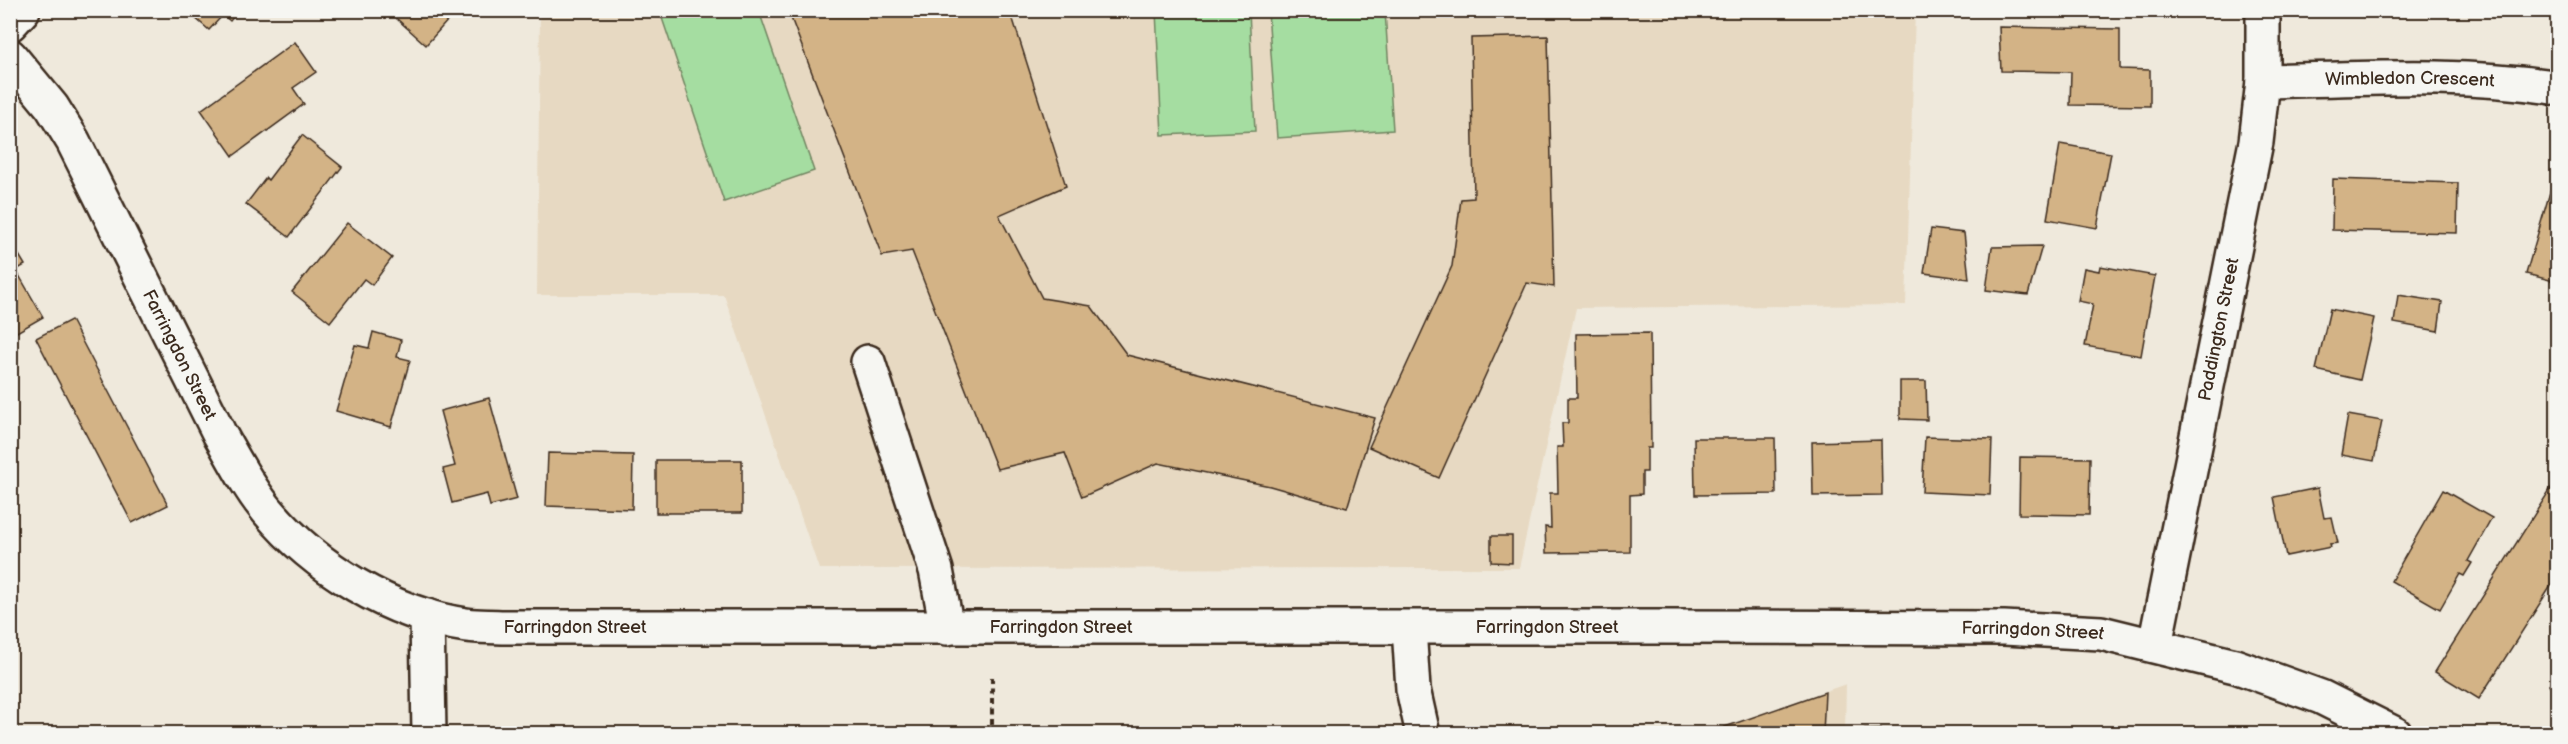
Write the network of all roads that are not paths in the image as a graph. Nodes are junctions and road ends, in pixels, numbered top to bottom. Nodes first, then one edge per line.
1 (23, 10) edge
2 (2263, 10) edge
3 (10, 24) edge
4 (10, 56) edge
5 (2263, 81) junction
6 (2558, 88) edge
7 (868, 362) dead end
8 (427, 616) junction
9 (947, 628) junction
10 (1409, 628) junction
11 (2156, 645) junction
12 (429, 734) edge
13 (1423, 734) edge
14 (2395, 734) edge

1 - 3 street
2 - 5 street, Paddington Street
4 - 8 street, Farringdon Street
5 - 6 street, Wimbledon Crescent
5 - 11 street, Paddington Street
7 - 9 street
8 - 9 street, Farringdon Street
8 - 12 street
9 - 10 street, Farringdon Street
10 - 11 street, Farringdon Street
10 - 13 street
11 - 14 street, Farringdon Street

